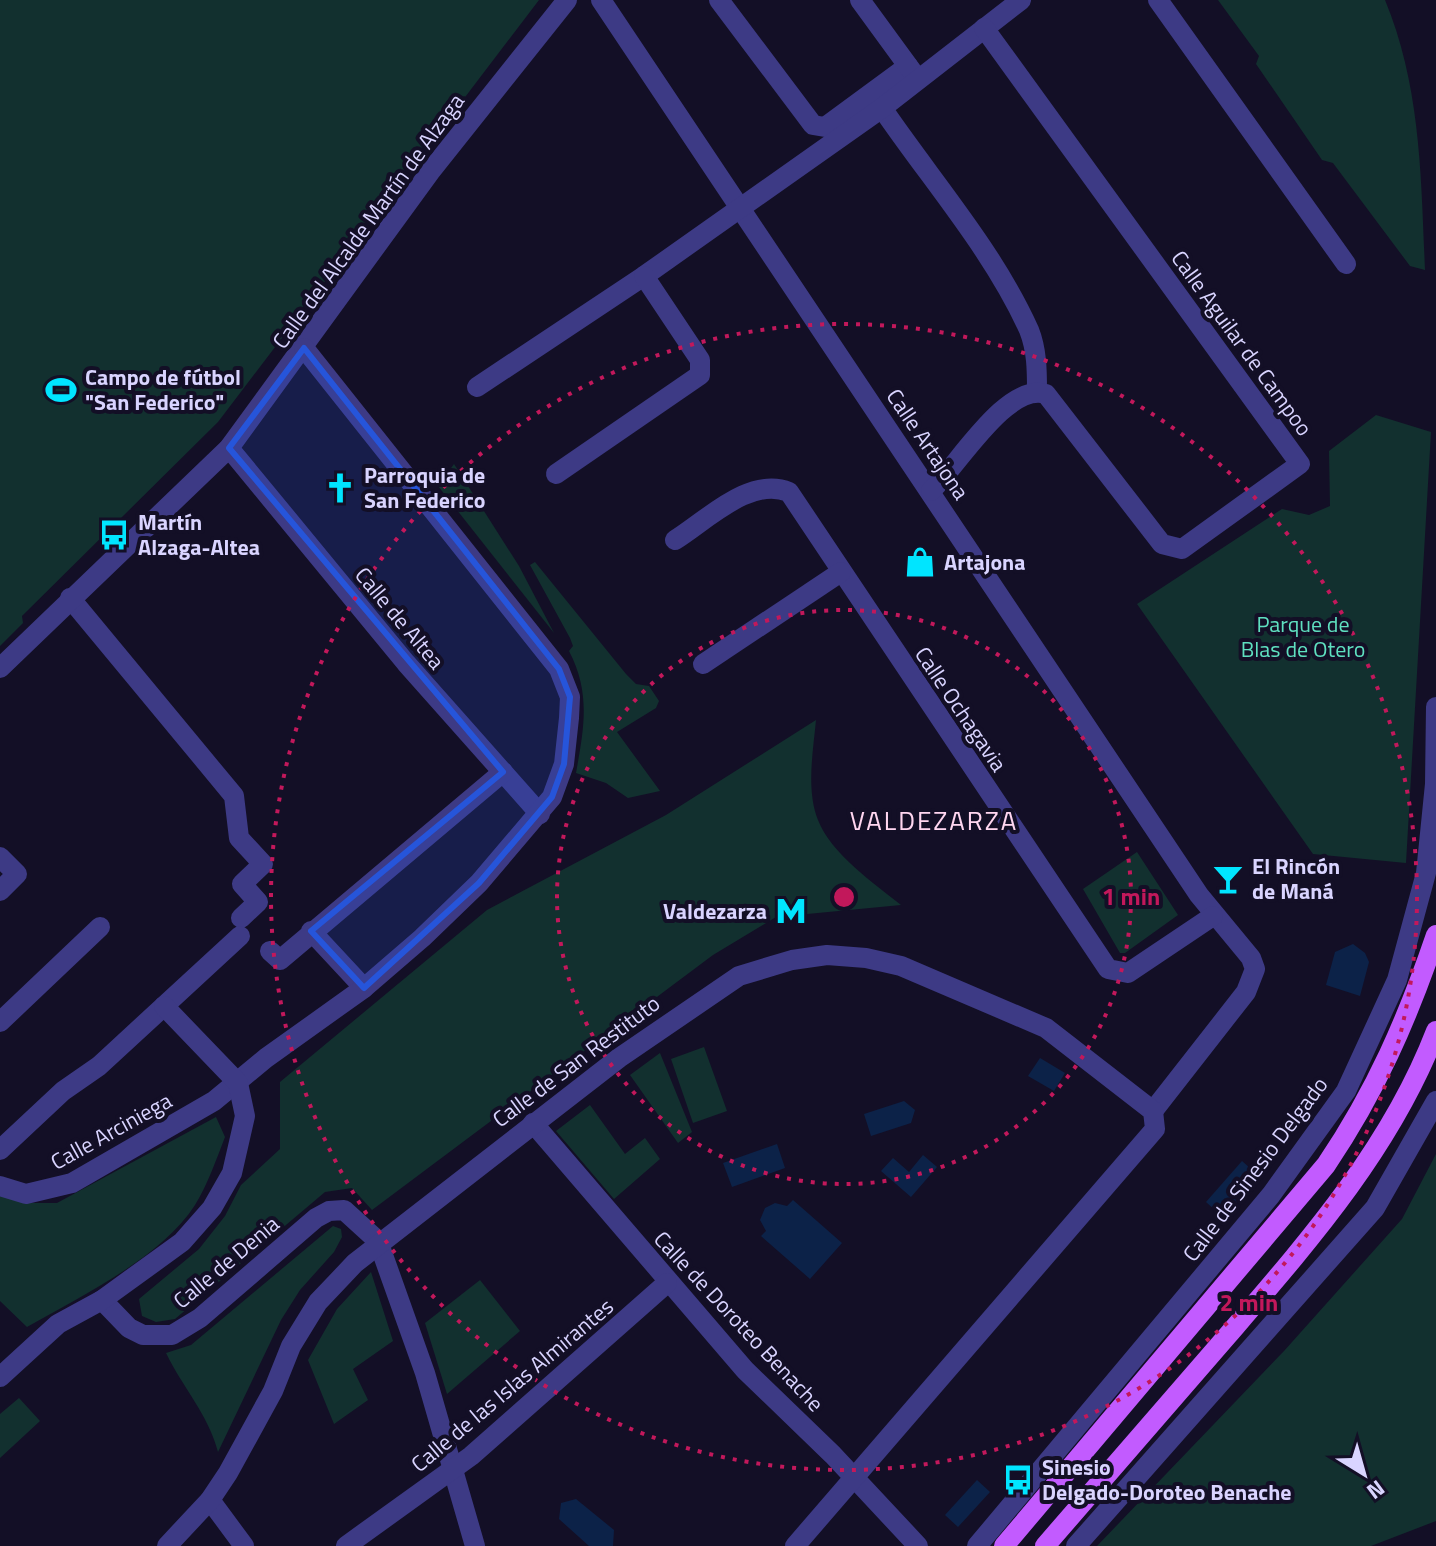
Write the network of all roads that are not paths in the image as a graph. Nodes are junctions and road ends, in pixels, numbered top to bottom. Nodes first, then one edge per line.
1 (567, 0) edge
2 (601, 0) edge
3 (719, 0) edge
4 (860, 0) edge
5 (1021, 0) edge
6 (1158, 0) edge
7 (984, 28) junction
8 (913, 73) junction
9 (882, 108) junction
10 (740, 208) junction
11 (1346, 264) dead end
12 (644, 276) junction
13 (304, 348) junction
14 (477, 387) dead end
15 (1037, 391) junction
16 (229, 448) junction
17 (556, 474) dead end
18 (931, 491) junction
19 (675, 540) dead end
20 (841, 572) junction
21 (70, 598) junction
22 (703, 664) dead end
23 (0, 668) edge
24 (1436, 707) edge
25 (503, 772) junction
26 (540, 814) junction
27 (0, 857) edge
28 (0, 891) edge
29 (1213, 916) junction
30 (100, 927) dead end
31 (311, 931) junction
32 (1436, 935) edge
33 (270, 951) dead end
34 (364, 988) junction
35 (164, 1006) junction
36 (0, 1022) edge
37 (1436, 1031) edge
38 (238, 1083) junction
39 (1436, 1101) edge
40 (1153, 1111) junction
41 (533, 1123) junction
42 (0, 1150) edge
43 (0, 1186) edge
44 (378, 1241) junction
45 (667, 1283) junction
46 (102, 1300) junction
47 (0, 1377) edge
48 (453, 1470) junction
49 (853, 1476) junction
50 (210, 1500) junction
51 (167, 1546) edge
52 (244, 1546) edge
53 (346, 1546) edge
54 (475, 1546) edge
55 (795, 1546) edge
56 (918, 1546) edge
57 (977, 1546) edge
58 (1004, 1546) edge
59 (1045, 1546) edge
60 (1076, 1546) edge

1 - 13 street, Calle del Alcalde Martín de Alzaga
2 - 10 street, Calle Artajona
3 - 8 street
4 - 8 street
5 - 7 street
6 - 11 street
7 - 8 street
7 - 15 street, Calle Aguilar de Campoo
8 - 9 street
9 - 10 street
9 - 15 street
10 - 12 street
10 - 18 street, Calle Artajona
12 - 14 street
12 - 17 street
13 - 16 street, Calle del Alcalde Martín de Alzaga
13 - 26 street, Calle Arciniega
15 - 18 street
16 - 21 street, Calle del Alcalde Martín de Alzaga
16 - 25 street, Calle de Altea
18 - 29 street, Calle Artajona
19 - 20 street, Calle Ochagavia
20 - 22 street
20 - 29 street, Calle Ochagavia
21 - 23 street, Calle del Alcalde Martín de Alzaga
21 - 35 street, Calle Arciniega
24 - 57 street, Calle de Sinesio Delgado
25 - 26 street, Calle de Altea
25 - 31 street
26 - 34 street, Calle Arciniega
27 - 28 street
29 - 40 street
30 - 36 street
31 - 33 street
31 - 34 street
32 - 58 main road, Calle de Sinesio Delgado
34 - 38 street, Calle Arciniega
35 - 38 street
35 - 42 street, Calle Arciniega
37 - 59 main road
38 - 43 street, Calle Arciniega
38 - 46 street
39 - 60 street
40 - 41 street, Calle de San Restituto
40 - 49 street
41 - 44 street, Calle de San Restituto
41 - 45 street, Calle de Doroteo Benache
44 - 46 street, Calle de Denia
44 - 48 street
44 - 50 street, Calle de San Restituto
45 - 48 street, Calle de las Islas Almirantes
45 - 49 street, Calle de Doroteo Benache
46 - 47 street
48 - 53 street, Calle de las Islas Almirantes
48 - 54 street
49 - 55 street
49 - 56 street, Calle de Doroteo Benache
50 - 51 street, Calle de San Restituto
50 - 52 street

